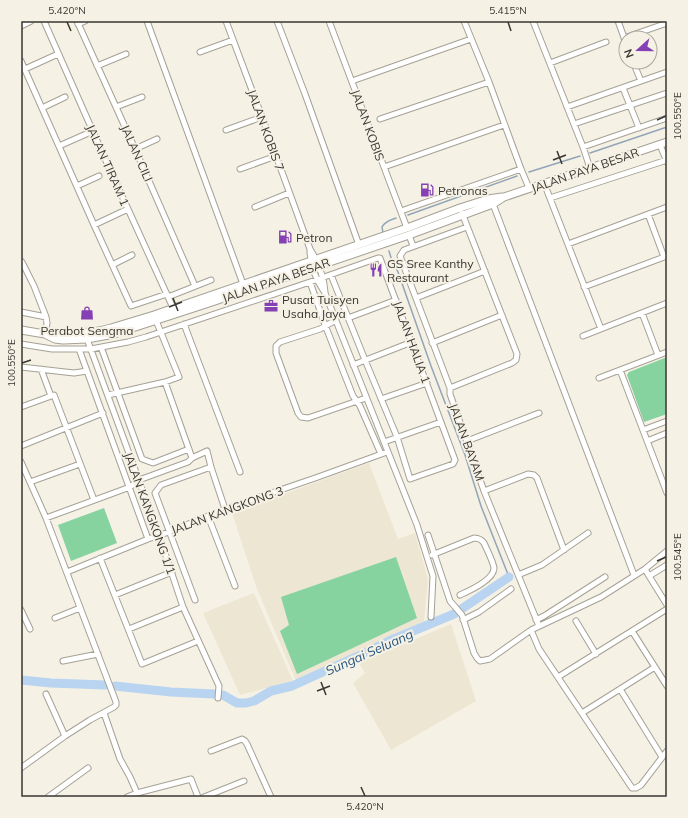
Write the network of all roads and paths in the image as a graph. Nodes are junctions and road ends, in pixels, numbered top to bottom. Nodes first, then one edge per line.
1 (31, 21) edge
2 (44, 21) edge
3 (84, 21) edge
4 (147, 21) edge
5 (226, 21) edge
6 (277, 21) edge
7 (329, 21) edge
8 (464, 21) edge
9 (533, 21) edge
10 (78, 22) edge
11 (667, 23) edge
12 (21, 26) edge
13 (650, 30) edge
14 (471, 39) junction
15 (233, 40) junction
16 (606, 42) dead end
17 (200, 52) dead end
18 (58, 54) junction
19 (126, 54) dead end
20 (21, 61) edge
21 (550, 63) junction
22 (97, 66) junction
23 (25, 69) junction
24 (636, 70) edge
25 (667, 72) edge
26 (352, 81) junction
27 (641, 81) junction
28 (489, 82) junction
29 (623, 88) junction
30 (667, 93) edge
31 (65, 97) dead end
32 (142, 97) dead end
33 (630, 106) junction
34 (116, 107) junction
35 (568, 107) junction
36 (42, 108) junction
37 (262, 117) junction
38 (667, 118) edge
39 (380, 119) dead end
40 (574, 124) junction
41 (504, 125) junction
42 (639, 128) junction
43 (226, 130) dead end
44 (92, 131) junction
45 (157, 139) dead end
46 (667, 142) edge
47 (660, 145) junction
48 (59, 146) junction
49 (583, 147) junction
50 (135, 149) junction
51 (276, 156) junction
52 (667, 161) edge
53 (384, 167) junction
54 (590, 168) junction
55 (240, 169) dead end
56 (521, 169) junction
57 (99, 176) dead end
58 (544, 184) junction
59 (77, 186) junction
60 (529, 188) junction
61 (289, 193) junction
62 (504, 197) junction
63 (550, 198) junction
64 (493, 204) junction
65 (254, 207) dead end
66 (667, 207) edge
67 (128, 209) junction
68 (400, 211) junction
69 (461, 212) junction
70 (648, 214) junction
71 (94, 225) junction
72 (467, 227) junction
73 (408, 232) junction
74 (568, 244) junction
75 (359, 245) junction
76 (413, 246) junction
77 (132, 256) dead end
78 (666, 256) edge
79 (21, 261) edge
80 (314, 264) junction
81 (112, 265) junction
82 (485, 271) junction
83 (331, 275) junction
84 (320, 279) junction
85 (211, 280) dead end
86 (310, 282) junction
87 (244, 284) junction
88 (195, 286) junction
89 (584, 287) junction
90 (168, 295) junction
91 (416, 298) junction
92 (396, 300) junction
93 (667, 303) edge
94 (174, 311) junction
95 (21, 312) edge
96 (642, 313) junction
97 (502, 315) junction
98 (46, 317) junction
99 (155, 318) junction
100 (348, 318) junction
101 (336, 320) junction
102 (184, 324) junction
103 (325, 325) junction
104 (601, 329) junction
105 (21, 330) edge
106 (161, 332) junction
107 (45, 334) junction
108 (583, 336) dead end
109 (87, 339) junction
110 (412, 342) junction
111 (432, 343) junction
112 (21, 344) edge
113 (101, 347) junction
114 (79, 349) junction
115 (91, 349) junction
116 (667, 352) edge
117 (658, 355) junction
118 (365, 360) junction
119 (353, 365) junction
120 (21, 367) edge
121 (41, 369) junction
122 (620, 370) junction
123 (88, 371) junction
124 (599, 378) dead end
125 (165, 382) junction
126 (427, 383) junction
127 (450, 388) junction
128 (119, 393) junction
129 (52, 395) junction
130 (108, 395) junction
131 (366, 398) junction
132 (381, 399) junction
133 (356, 401) junction
134 (21, 407) edge
135 (103, 413) junction
136 (539, 413) dead end
137 (667, 421) edge
138 (441, 422) junction
139 (67, 428) junction
140 (643, 430) junction
141 (667, 434) edge
142 (397, 437) junction
143 (647, 441) junction
144 (384, 442) junction
145 (467, 442) junction
146 (21, 446) edge
147 (189, 449) junction
148 (388, 452) junction
149 (381, 454) junction
150 (192, 458) junction
151 (21, 462) edge
152 (80, 464) junction
153 (211, 467) junction
154 (240, 472) dead end
155 (139, 480) junction
156 (30, 482) junction
157 (130, 487) junction
158 (484, 491) junction
159 (667, 493) edge
160 (94, 500) junction
161 (225, 509) junction
162 (208, 516) junction
163 (46, 518) junction
164 (169, 532) junction
165 (588, 533) dead end
166 (159, 535) junction
167 (428, 535) dead end
168 (148, 539) junction
169 (564, 550) junction
170 (667, 551) edge
171 (434, 554) junction
172 (428, 557) junction
173 (100, 558) junction
174 (667, 565) edge
175 (645, 569) junction
176 (67, 572) junction
177 (172, 572) junction
178 (518, 575) junction
179 (634, 576) junction
180 (649, 576) junction
181 (605, 577) dead end
182 (235, 586) dead end
183 (511, 589) dead end
184 (115, 595) junction
185 (460, 595) dead end
186 (196, 600) dead end
187 (667, 605) edge
188 (183, 607) junction
189 (80, 608) junction
190 (667, 609) edge
191 (21, 610) edge
192 (431, 617) dead end
193 (54, 618) dead end
194 (463, 618) junction
195 (536, 620) junction
196 (576, 621) dead end
197 (539, 626) junction
198 (30, 628) dead end
199 (129, 629) junction
200 (531, 630) junction
201 (632, 631) junction
202 (198, 641) junction
203 (98, 654) junction
204 (596, 654) junction
205 (64, 661) dead end
206 (655, 667) junction
207 (558, 677) junction
208 (667, 686) edge
209 (620, 689) junction
210 (46, 694) dead end
211 (218, 698) dead end
212 (104, 713) junction
213 (582, 713) junction
214 (65, 736) junction
215 (211, 751) dead end
216 (665, 755) edge
217 (21, 768) edge
218 (88, 768) dead end
219 (244, 781) dead end
220 (137, 793) junction
221 (48, 797) edge
222 (127, 797) edge
223 (198, 797) edge
224 (204, 797) edge
225 (271, 797) edge

1 - 12 street
2 - 18 street, JALAN TIRAM 1
3 - 10 street
4 - 87 street
5 - 15 street, JALAN KOBIS 7
6 - 75 street
7 - 26 street, JALAN KOBIS
8 - 14 street
9 - 21 street
10 - 22 street, JALAN CILI
11 - 13 street
14 - 26 street
14 - 28 street
15 - 17 street
15 - 37 street, JALAN KOBIS 7
16 - 21 street
18 - 23 street
18 - 44 street, JALAN TIRAM 1
19 - 22 street
20 - 23 street
21 - 35 street
22 - 34 street, JALAN CILI
23 - 36 street
24 - 27 street
25 - 27 street
26 - 53 street, JALAN KOBIS
27 - 29 street
28 - 39 street
28 - 41 street
29 - 33 street
29 - 35 street
30 - 33 street
31 - 36 street
32 - 34 street
33 - 40 street
33 - 42 street
34 - 50 street, JALAN CILI
35 - 40 street
36 - 48 street
37 - 43 street
37 - 51 street, JALAN KOBIS 7
38 - 42 street
40 - 49 street
41 - 53 street
41 - 56 street
42 - 49 street
44 - 48 street
44 - 67 street, JALAN TIRAM 1
45 - 50 street
46 - 47 street, JALAN PAYA BESAR
47 - 52 street
47 - 54 street, JALAN PAYA BESAR
48 - 59 street
49 - 54 street
50 - 88 street, JALAN CILI
51 - 55 street
51 - 61 street, JALAN KOBIS 7
52 - 63 street
53 - 68 street, JALAN KOBIS
54 - 58 street, JALAN PAYA BESAR
56 - 60 street
56 - 68 street
57 - 59 street
58 - 60 street, JALAN PAYA BESAR
58 - 63 street
59 - 71 street
60 - 62 street, JALAN PAYA BESAR
61 - 65 street
61 - 80 street, JALAN KOBIS 7
62 - 64 street, JALAN PAYA BESAR
62 - 69 street, JALAN PAYA BESAR
63 - 74 street
64 - 69 street, JALAN PAYA BESAR
64 - 179 street
66 - 70 street
67 - 71 street
67 - 90 street, JALAN TIRAM 1
68 - 73 street, JALAN KOBIS
69 - 72 street
69 - 73 street, JALAN PAYA BESAR
70 - 74 street
70 - 78 street
71 - 81 street
72 - 76 street
72 - 82 street
73 - 75 street, JALAN PAYA BESAR
73 - 76 street, JALAN KOBIS
73 - 80 street, JALAN PAYA BESAR
74 - 89 street
75 - 80 street, JALAN PAYA BESAR
76 - 91 street, JALAN BAYAM
77 - 81 street
78 - 89 street
79 - 98 street
80 - 84 street, JALAN KOBIS 7
80 - 87 street, JALAN PAYA BESAR
80 - 94 street, JALAN PAYA BESAR
81 - 90 street
82 - 91 street
82 - 97 street
83 - 84 street, JALAN HALIA 1
83 - 92 street, JALAN HALIA 1
83 - 100 street
84 - 86 street, JALAN HALIA 1
84 - 101 street, JALAN KOBIS 7
85 - 88 street
86 - 102 street, JALAN HALIA 1
86 - 103 street
87 - 94 street, JALAN PAYA BESAR
88 - 90 street
89 - 104 street
90 - 94 street, JALAN TIRAM 1
91 - 111 street, JALAN BAYAM
92 - 100 street
92 - 110 street, JALAN HALIA 1
93 - 96 street
94 - 99 street, JALAN PAYA BESAR
95 - 98 street
96 - 104 street
96 - 117 street
97 - 111 street
97 - 127 street
98 - 107 street
99 - 106 street
99 - 107 street, JALAN PAYA BESAR
99 - 109 street, JALAN PAYA BESAR
100 - 118 street
101 - 103 street
101 - 119 street, JALAN KOBIS 7
102 - 106 street, JALAN HALIA 1
102 - 154 street
103 - 133 street
103 - 133 street
104 - 108 street
105 - 107 street, JALAN PAYA BESAR
106 - 113 street, JALAN HALIA 1
106 - 125 street
107 - 109 street, JALAN PAYA BESAR
109 - 115 street, JALAN KANGKONG 1/1
110 - 118 street
110 - 126 street, JALAN HALIA 1
111 - 127 street, JALAN BAYAM
112 - 114 street, JALAN HALIA 1
113 - 115 street, JALAN HALIA 1
113 - 128 street
114 - 115 street, JALAN HALIA 1
114 - 123 street
115 - 130 street, JALAN KANGKONG 1/1
116 - 117 street
117 - 122 street
118 - 119 street
118 - 132 street
119 - 131 street, JALAN KOBIS 7
120 - 121 street
121 - 123 street
121 - 129 street
122 - 124 street
122 - 140 street
123 - 135 street
125 - 128 street
125 - 147 street
126 - 132 street
126 - 138 street, JALAN HALIA 1
127 - 145 street, JALAN BAYAM
128 - 130 street
128 - 147 street
129 - 134 street
129 - 139 street
130 - 155 street, JALAN KANGKONG 1/1
131 - 133 street
131 - 144 street, JALAN KOBIS 7
132 - 142 street
133 - 149 street
135 - 139 street
135 - 157 street
136 - 145 street
137 - 140 street
138 - 142 street
138 - 142 street, JALAN HALIA 1
139 - 146 street
139 - 152 street
140 - 143 street
141 - 143 street
142 - 144 street
143 - 159 street
144 - 148 street, JALAN KOBIS 7
145 - 158 street, JALAN BAYAM
147 - 150 street
148 - 149 street, JALAN KANGKONG 3
148 - 172 street, JALAN KOBIS 7
149 - 161 street, JALAN KANGKONG 3
150 - 153 street
150 - 155 street
151 - 156 street
152 - 156 street
152 - 160 street
153 - 161 street
153 - 164 street
155 - 157 street
155 - 166 street, JALAN KANGKONG 1/1
156 - 163 street
157 - 160 street
157 - 168 street
158 - 169 street
158 - 178 street, JALAN BAYAM
160 - 163 street
161 - 162 street, JALAN KANGKONG 3
162 - 164 street, JALAN KANGKONG 3
162 - 182 street
163 - 176 street
164 - 166 street, JALAN KANGKONG 3
164 - 186 street
165 - 169 street
166 - 168 street, JALAN KANGKONG 3
166 - 177 street, JALAN KANGKONG 1/1
167 - 171 street
168 - 173 street, JALAN KANGKONG 3
169 - 178 street
170 - 175 street
171 - 172 street
171 - 185 street
171 - 194 street
172 - 192 street, JALAN KOBIS 7
173 - 176 street, JALAN KANGKONG 3
173 - 184 street
174 - 180 street
175 - 179 street
175 - 180 street
176 - 189 street
177 - 184 street
177 - 188 street, JALAN KANGKONG 1/1
178 - 195 street, JALAN BAYAM
179 - 197 street
180 - 187 street
181 - 195 street
183 - 194 street
184 - 199 street
188 - 199 street
188 - 202 street, JALAN KANGKONG 1/1
189 - 193 street
189 - 203 street
190 - 201 street
191 - 198 street
194 - 200 street
195 - 197 street, JALAN BAYAM
196 - 204 street
197 - 200 street
199 - 202 street
200 - 207 street
201 - 204 street
201 - 206 street
202 - 211 street, JALAN KANGKONG 1/1
203 - 205 street
203 - 212 street
204 - 207 street
206 - 208 street
206 - 209 street
207 - 213 street
209 - 213 street
209 - 216 street
210 - 214 street
212 - 214 street
212 - 220 street
213 - 216 street
214 - 217 street
215 - 225 street
218 - 221 street
219 - 224 street
220 - 222 street
220 - 223 street

